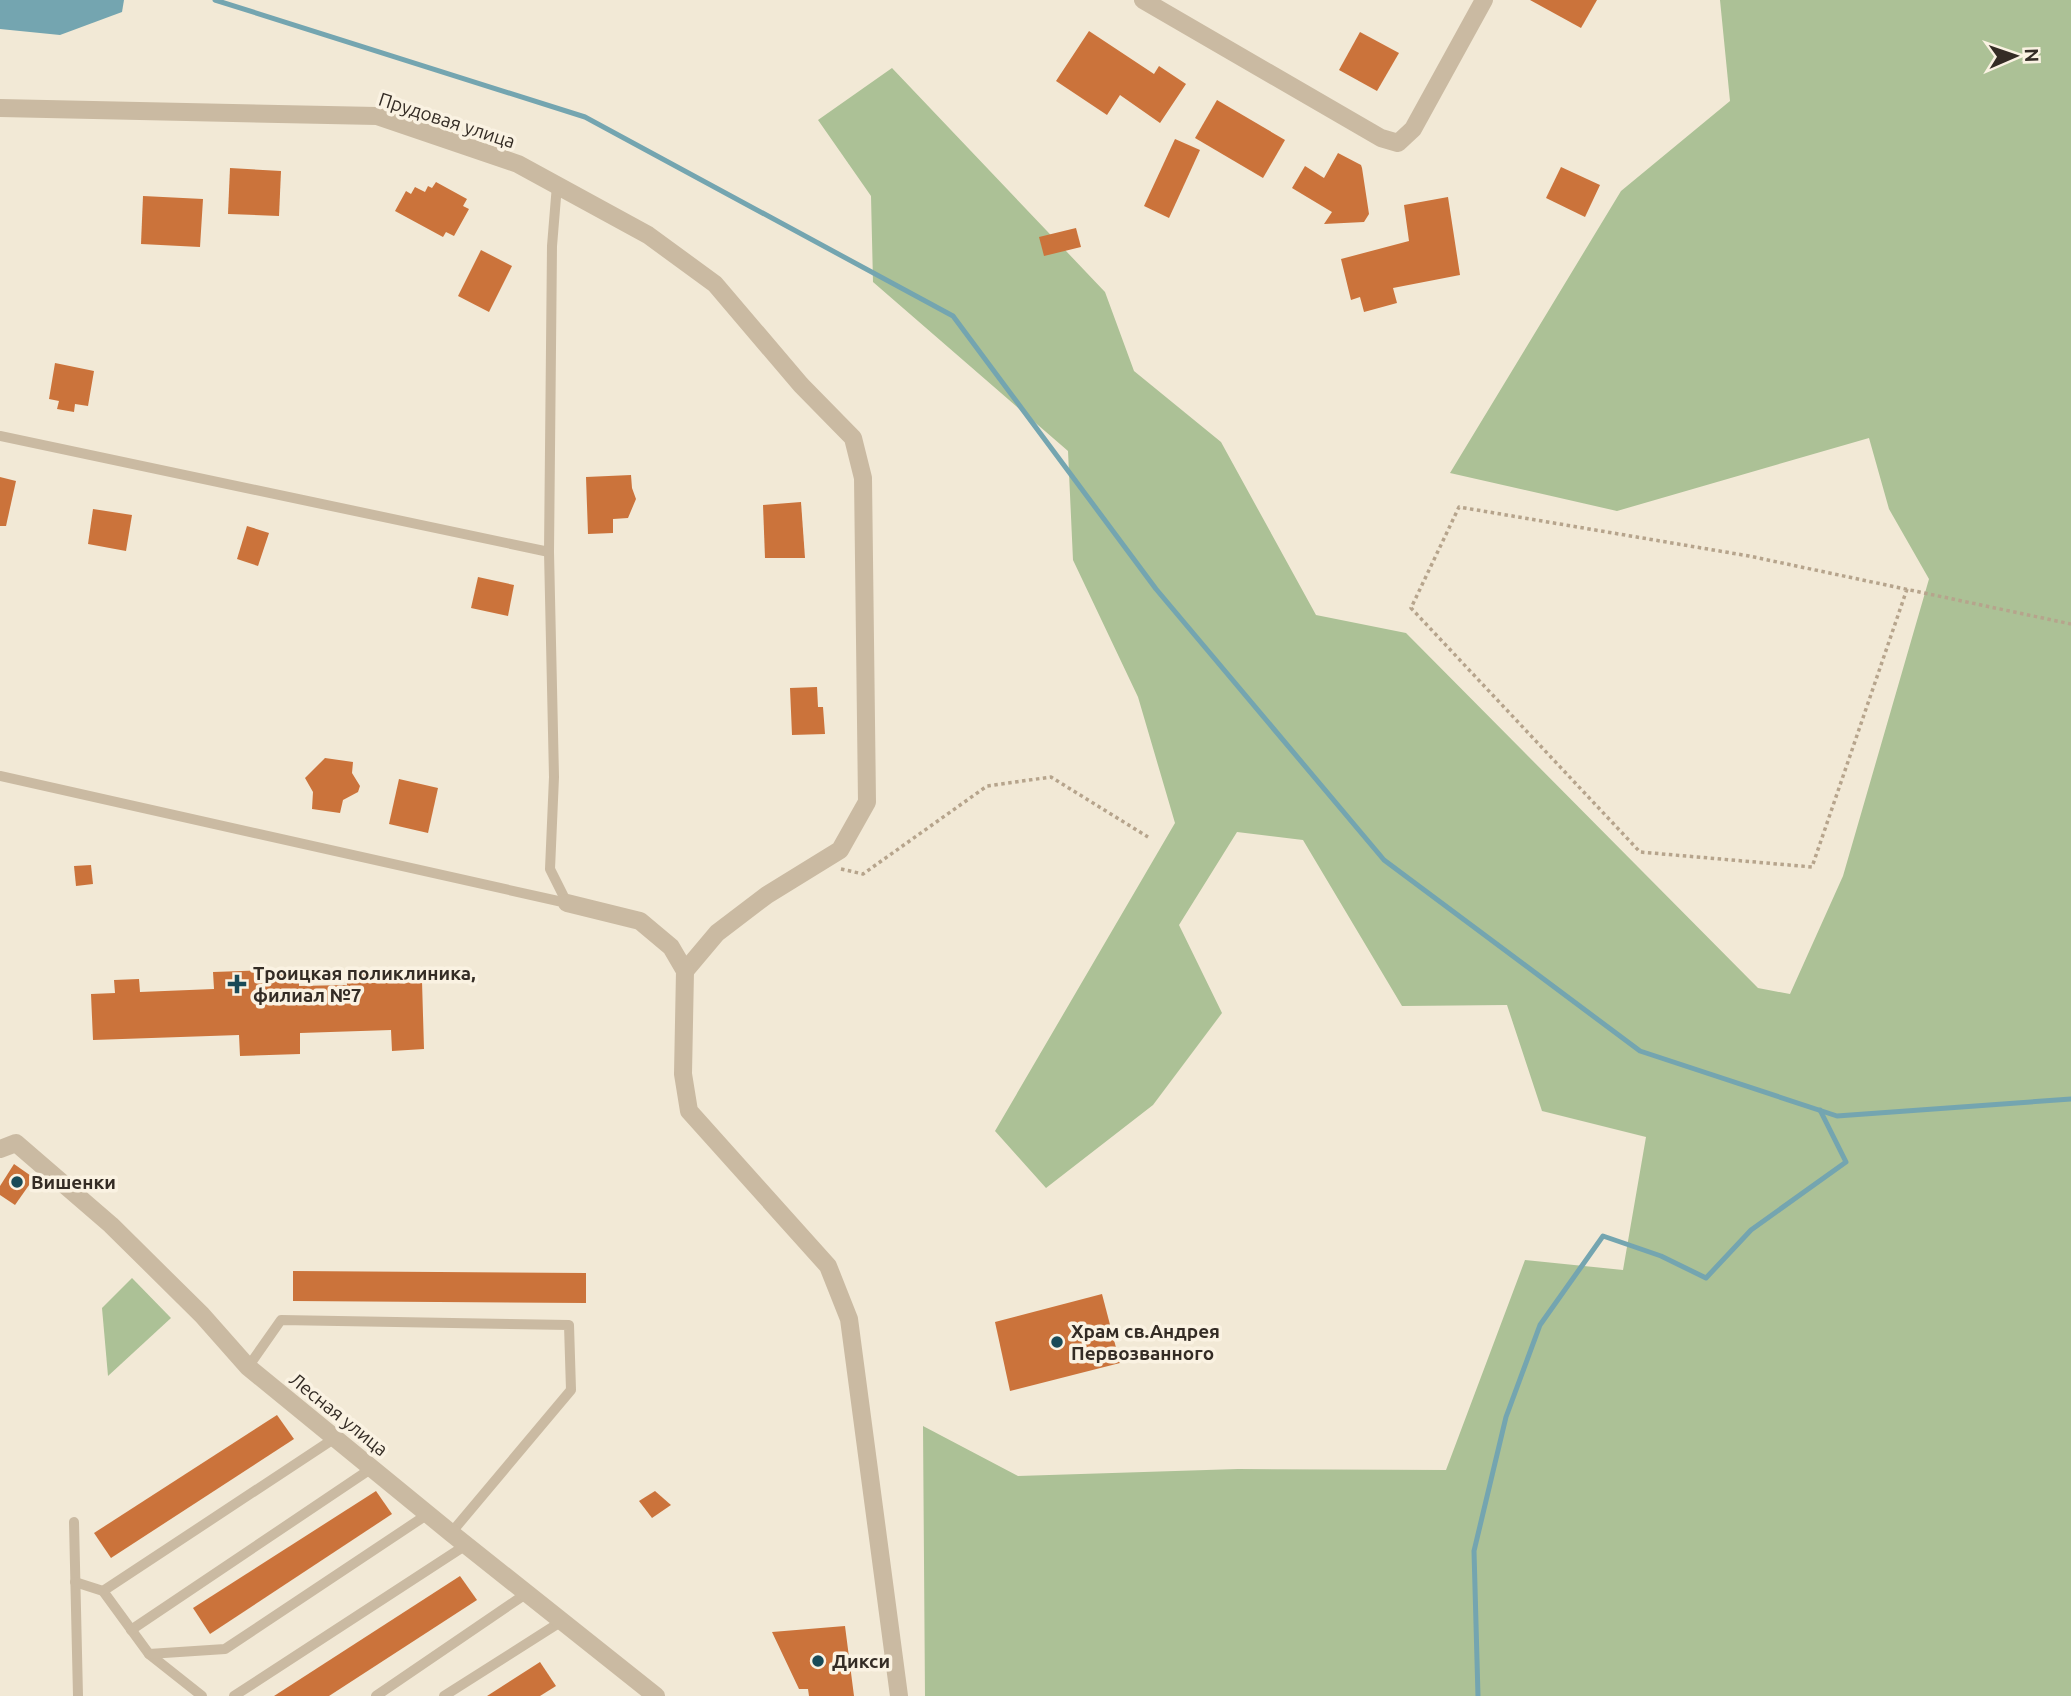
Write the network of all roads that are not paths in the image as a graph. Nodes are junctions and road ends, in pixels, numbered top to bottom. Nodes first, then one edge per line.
1 (1143, 0) edge
2 (1484, 0) edge
3 (0, 108) edge
4 (557, 185) junction
5 (0, 436) edge
6 (550, 552) junction
7 (0, 776) edge
8 (567, 903) junction
9 (685, 971) junction
10 (0, 1131) edge
11 (8, 1146) edge
12 (248, 1367) junction
13 (335, 1438) junction
14 (372, 1468) junction
15 (429, 1514) junction
16 (74, 1522) dead end
17 (451, 1533) junction
18 (466, 1545) junction
19 (75, 1582) junction
20 (103, 1591) junction
21 (527, 1593) junction
22 (562, 1621) junction
23 (131, 1630) junction
24 (149, 1654) junction
25 (78, 1696) edge
26 (202, 1696) edge
27 (234, 1696) edge
28 (376, 1696) edge
29 (444, 1696) edge
30 (656, 1696) edge
31 (899, 1696) edge

1 - 2 street
3 - 4 street, Прудовая улица
4 - 6 lane
4 - 9 street, Прудовая улица
5 - 6 lane
6 - 8 lane
7 - 8 lane
8 - 9 street
9 - 31 street
10 - 11 street, Лесная улица
11 - 12 street, Лесная улица
12 - 13 street, Лесная улица
12 - 17 lane
13 - 14 street, Лесная улица
13 - 20 lane
14 - 15 street, Лесная улица
14 - 23 lane
15 - 17 street, Лесная улица
15 - 24 lane
16 - 19 lane
17 - 18 street, Лесная улица
18 - 21 street, Лесная улица
18 - 27 lane
19 - 20 lane
19 - 25 lane
20 - 23 lane
21 - 22 street, Лесная улица
21 - 28 lane
22 - 29 lane
22 - 30 street, Лесная улица
23 - 24 lane
24 - 26 lane

